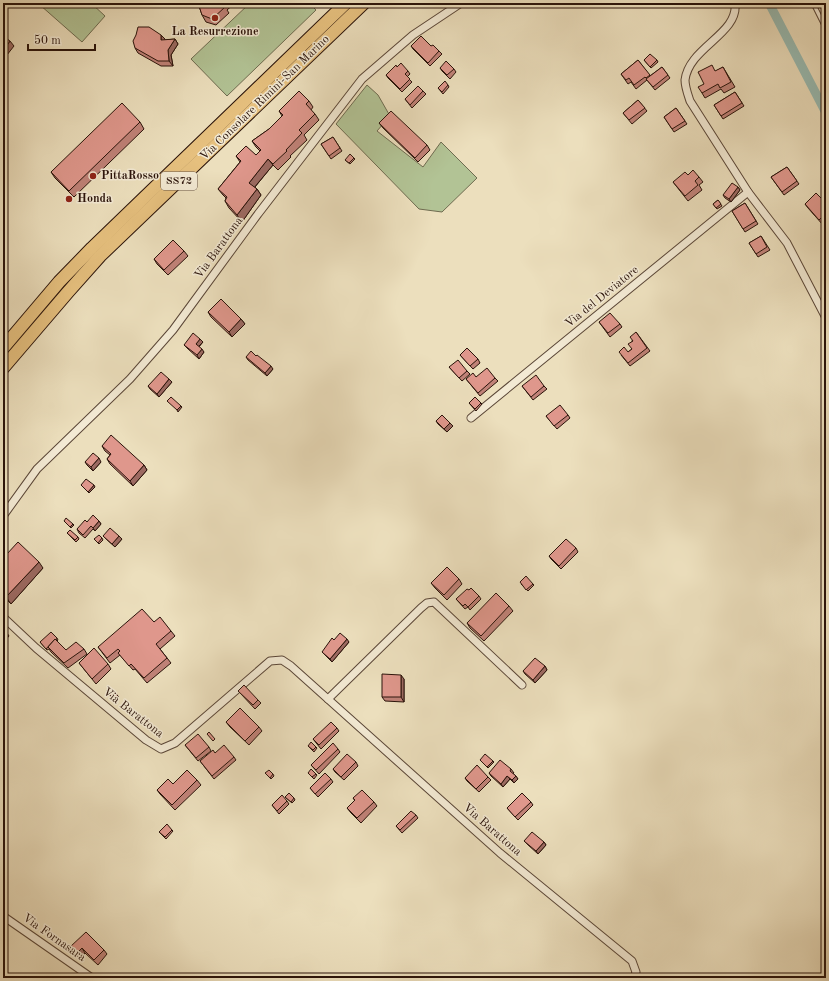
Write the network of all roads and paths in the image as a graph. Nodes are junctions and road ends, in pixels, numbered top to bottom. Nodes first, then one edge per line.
1 (6, 3) edge
2 (346, 3) edge
3 (364, 3) edge
4 (461, 3) edge
5 (735, 3) edge
6 (813, 3) edge
7 (3, 7) edge
8 (826, 29) edge
9 (748, 192) junction
10 (826, 318) edge
11 (3, 348) edge
12 (3, 368) edge
13 (471, 418) dead end
14 (3, 516) edge
15 (3, 617) edge
16 (522, 685) dead end
17 (328, 699) junction
18 (3, 916) edge
19 (92, 978) edge
20 (634, 978) edge

1 - 7 street
2 - 11 main road, Via Consolare Rimini-San Marino / SS72
3 - 12 main road, Via Consolare Rimini-San Marino / SS72
4 - 14 street, Via Barattona
5 - 9 street
6 - 8 lane
9 - 10 street
9 - 13 street, Via del Deviatore
15 - 17 street, Via Barattona
16 - 17 street
17 - 20 street, Via Barattona
18 - 19 street, Via Fornasara

